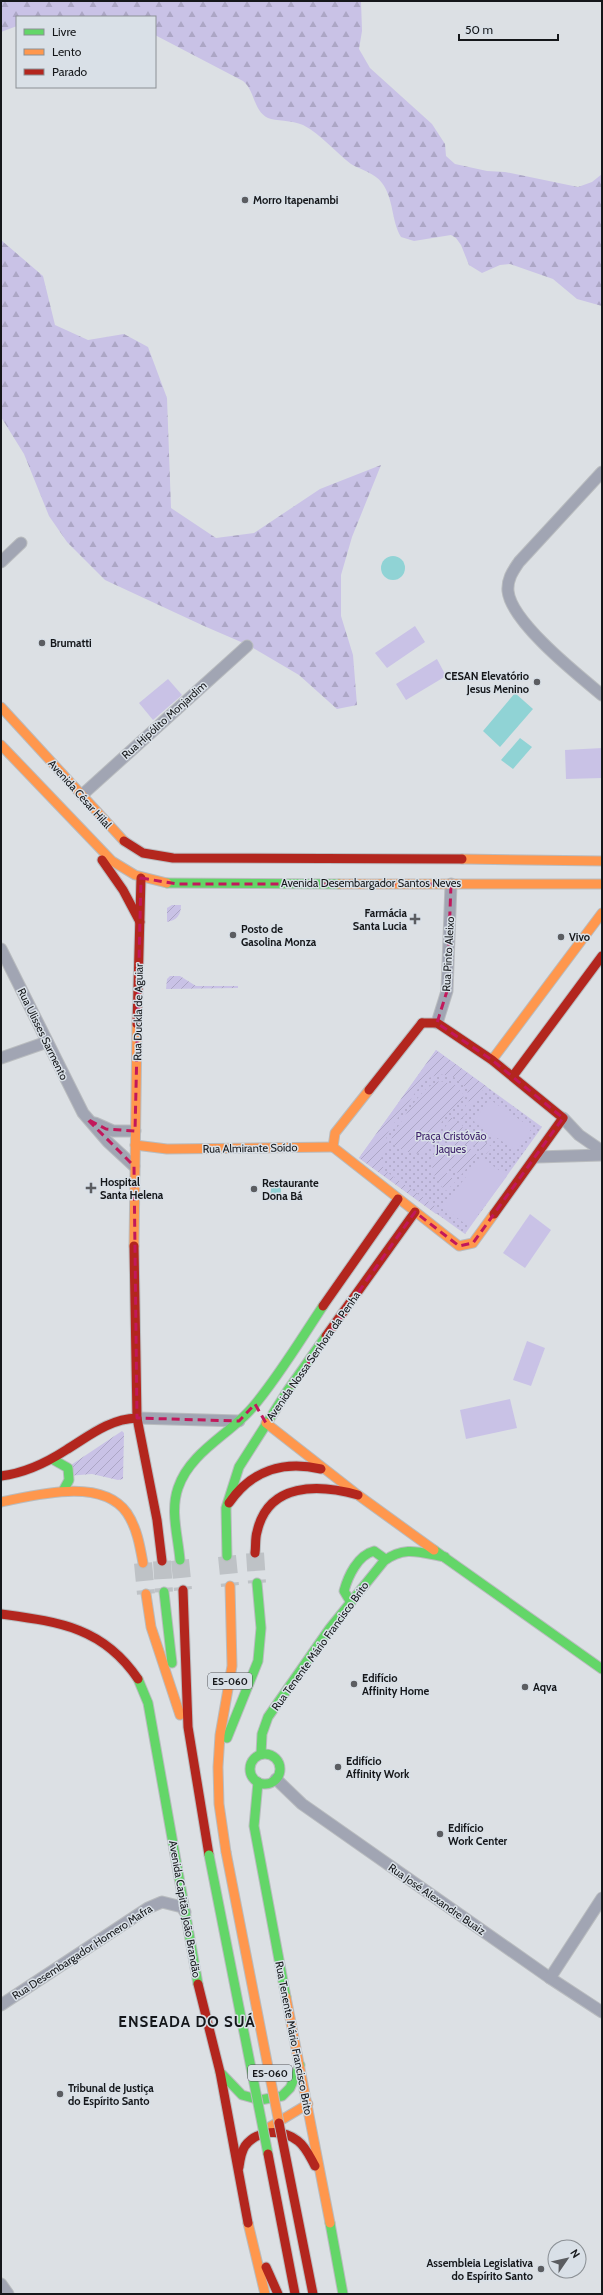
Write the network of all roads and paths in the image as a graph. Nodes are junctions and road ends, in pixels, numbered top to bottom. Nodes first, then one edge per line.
1 (602, 472) edge
2 (21, 543) dead end
3 (1, 562) edge
4 (247, 646) dead end
5 (602, 695) edge
6 (1, 707) edge
7 (1, 745) edge
8 (82, 795) junction
9 (79, 828) junction
10 (173, 858) junction
11 (602, 861) edge
12 (141, 878) junction
13 (451, 884) junction
14 (602, 884) edge
15 (602, 913) edge
16 (140, 922) junction
17 (1, 949) edge
18 (602, 956) edge
19 (437, 1023) junction
20 (47, 1042) junction
21 (1, 1058) edge
22 (492, 1060) junction
23 (513, 1076) junction
24 (87, 1118) junction
25 (563, 1118) junction
26 (135, 1131) junction
27 (135, 1145) junction
28 (333, 1147) junction
29 (602, 1151) edge
30 (602, 1155) edge
31 (537, 1157) junction
32 (134, 1166) junction
33 (398, 1199) junction
34 (415, 1212) junction
35 (263, 1391) junction
36 (137, 1418) junction
37 (239, 1422) junction
38 (266, 1423) junction
39 (52, 1459) junction
40 (325, 1470) junction
41 (1, 1476) edge
42 (63, 1491) junction
43 (358, 1495) junction
44 (1, 1502) edge
45 (226, 1508) junction
46 (255, 1553) tunnel mouth
47 (227, 1556) tunnel mouth
48 (448, 1558) junction
49 (385, 1559) junction
50 (180, 1560) tunnel mouth
51 (162, 1561) tunnel mouth
52 (143, 1563) tunnel mouth
53 (258, 1584) tunnel mouth
54 (230, 1586) tunnel mouth
55 (183, 1590) tunnel mouth
56 (164, 1592) tunnel mouth
57 (146, 1594) tunnel mouth
58 (350, 1601) junction
59 (1, 1614) edge
60 (602, 1669) edge
61 (192, 1752) junction
62 (261, 1754) junction
63 (217, 1775) junction
64 (276, 1779) junction
65 (258, 1782) junction
66 (602, 1898) edge
67 (185, 1912) junction
68 (550, 1978) junction
69 (1, 2005) edge
70 (602, 2012) edge
71 (300, 2065) junction
72 (220, 2072) junction
73 (308, 2104) junction
74 (257, 2135) junction
75 (238, 2169) junction
76 (320, 2175) junction
77 (249, 2229) junction
78 (1, 2284) edge
79 (264, 2292) edge
80 (8, 2294) edge
81 (278, 2294) edge
82 (295, 2294) edge
83 (313, 2294) edge
84 (343, 2294) edge

1 - 5 street
2 - 3 street
4 - 8 street, Rua Hipólito Monjardim
6 - 8 main road, Avenida César Hilal
7 - 9 main road, Avenida César Hilal
8 - 10 main road, Avenida César Hilal
9 - 12 main road, Avenida César Hilal
9 - 16 main road
10 - 11 main road
10 - 12 main road
12 - 13 main road, Avenida Desembargador Santos Neves
12 - 16 main road, Rua Duckla de Aguiar
13 - 14 main road, Avenida Desembargador Santos Neves
13 - 19 street, Rua Pinto Aleixo
15 - 22 main road
16 - 26 main road, Rua Duckla de Aguiar
17 - 20 street, Rua Ulisses Sarmento
18 - 23 main road
19 - 22 main road
19 - 28 main road
20 - 21 street
20 - 24 street, Rua Ulisses Sarmento
22 - 23 main road
23 - 25 main road
24 - 26 street, Rua Ulisses Sarmento
24 - 32 street, Rua Ulisses Sarmento
25 - 29 street
25 - 31 main road
26 - 27 main road, Rua Duckla de Aguiar
27 - 28 main road, Rua Almirante Soído
27 - 32 main road, Rua Duckla de Aguiar
28 - 33 main road
30 - 31 street
31 - 34 main road
32 - 36 main road, Rua Duckla de Aguiar
33 - 34 main road
33 - 35 main road, Avenida Nossa Senhora da Penha
34 - 38 main road, Avenida Nossa Senhora da Penha
35 - 37 main road, Avenida Nossa Senhora da Penha
35 - 38 main road
36 - 37 street
36 - 39 main road
36 - 51 main road, Rua Duckla de Aguiar
37 - 50 main road, Avenida Nossa Senhora da Penha
38 - 40 main road
38 - 45 main road, Avenida Nossa Senhora da Penha
39 - 41 main road
39 - 42 main road
40 - 43 main road
40 - 45 main road
42 - 44 main road
42 - 52 main road
43 - 46 main road
43 - 48 main road
45 - 47 main road, Avenida Nossa Senhora da Penha
48 - 49 main road, Rua Tenente Mário Francisco Brito
48 - 60 main road
49 - 58 main road, Rua Tenente Mário Francisco Brito
49 - 58 main road
53 - 63 main road
54 - 63 main road, ES-060
55 - 61 main road, ES-060
56 - 61 main road
57 - 61 main road
58 - 62 main road, Rua Tenente Mário Francisco Brito
59 - 67 main road, Avenida Capitão João Brandão
61 - 82 main road, ES-060, bridge
62 - 64 main road
62 - 65 main road
63 - 83 main road, ES-060, bridge
64 - 65 main road
64 - 68 street, Rua José Alexandre Buaiz
65 - 71 main road, Rua Tenente Mário Francisco Brito
66 - 68 street
67 - 69 street, Rua Desembargador Homero Mafra
67 - 72 main road, Avenida Capitão João Brandão
68 - 70 street, Rua José Alexandre Buaiz
71 - 72 main road
71 - 73 main road, Rua Tenente Mário Francisco Brito
72 - 75 main road, Avenida Capitão João Brandão
73 - 74 main road
73 - 76 main road, Rua Tenente Mário Francisco Brito
74 - 75 main road
74 - 76 main road
75 - 77 main road, Avenida Capitão João Brandão
76 - 84 main road, Rua Tenente Mário Francisco Brito
77 - 79 main road, Avenida Capitão João Brandão
77 - 81 main road
78 - 80 street

